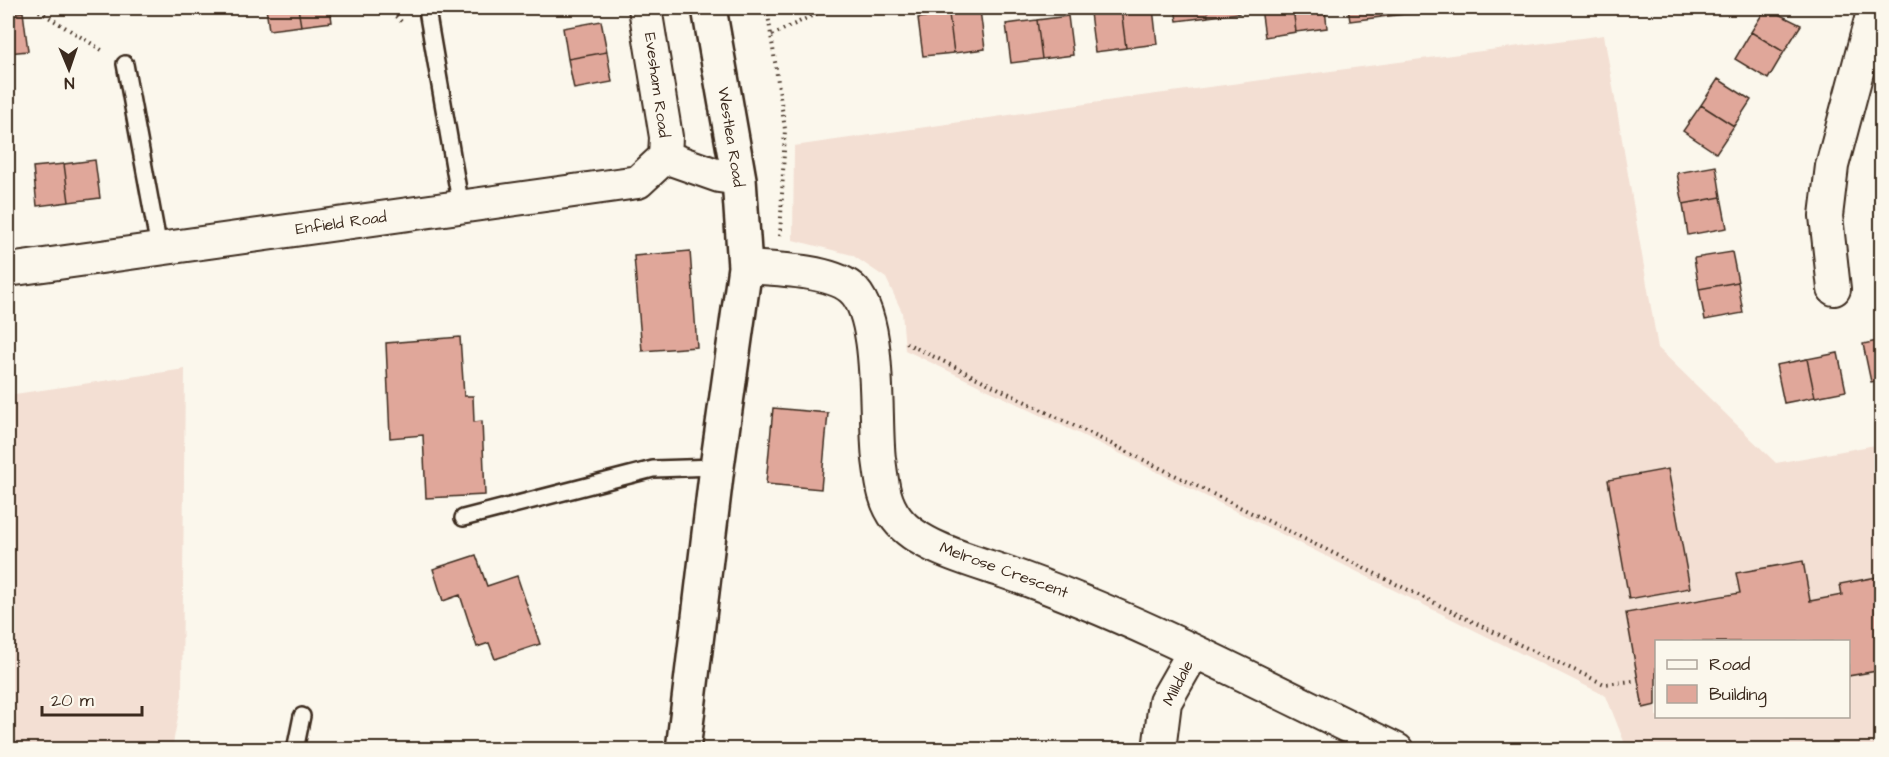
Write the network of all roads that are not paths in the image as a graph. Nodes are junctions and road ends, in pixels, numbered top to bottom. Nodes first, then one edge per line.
1 (645, 8) edge
2 (709, 8) edge
3 (1874, 8) edge
4 (428, 16) dead end
5 (125, 64) road end
6 (665, 157) junction
7 (739, 179) junction
8 (461, 207) junction
9 (159, 248) junction
10 (745, 267) junction
11 (8, 270) edge
12 (1834, 289) dead end
13 (717, 467) junction
14 (463, 518) dead end
15 (1193, 652) junction
16 (302, 716) dead end
17 (295, 750) edge
18 (683, 750) edge
19 (1159, 750) edge
20 (1397, 750) edge

1 - 6 street, Evesham Road
2 - 7 main road, Westlea Road
3 - 12 street
4 - 8 lane
5 - 9 lane
6 - 7 street, Evesham Road
6 - 8 street, Enfield Road
7 - 10 main road, Westlea Road
8 - 9 street, Enfield Road
9 - 11 street, Enfield Road
10 - 13 main road, Westlea Road
10 - 15 street, Melrose Crescent
13 - 14 lane
13 - 18 main road, Westlea Road
15 - 19 street, Milldale
15 - 20 street, Melrose Crescent
16 - 17 lane

